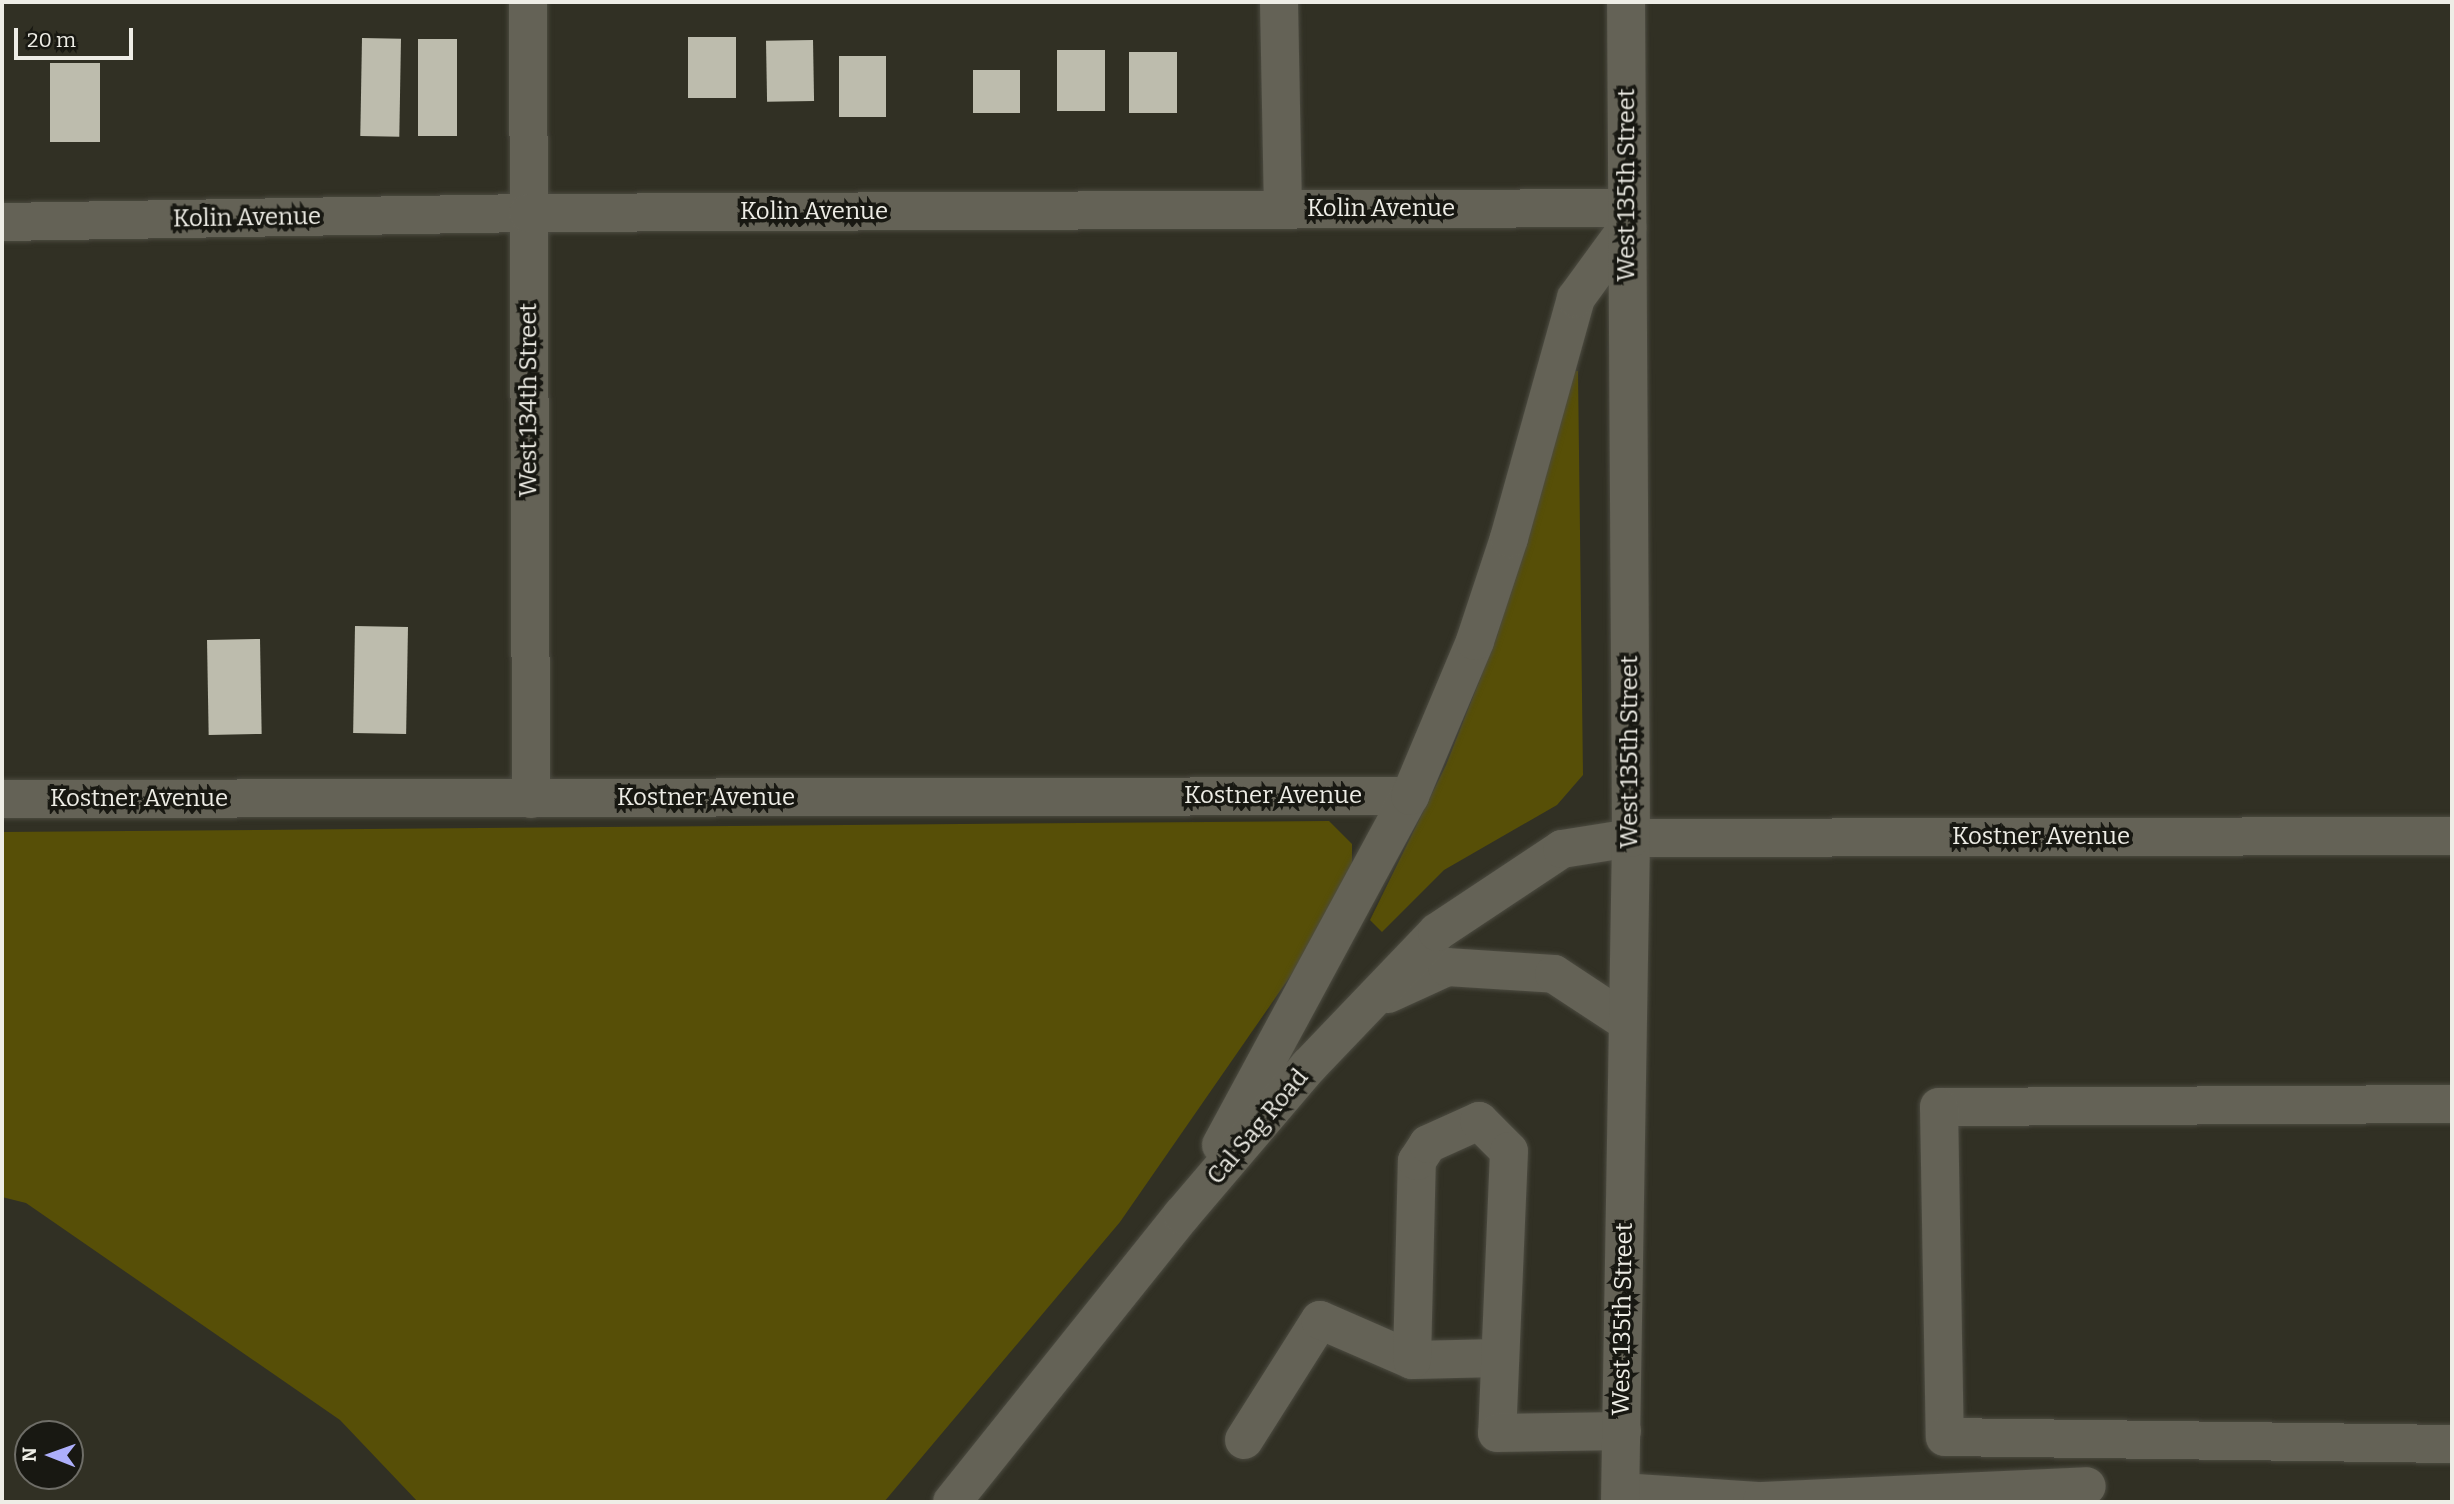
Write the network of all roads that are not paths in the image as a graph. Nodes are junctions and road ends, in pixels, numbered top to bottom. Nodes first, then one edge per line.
1 (528, 2) edge
2 (1279, 2) edge
3 (1626, 2) edge
4 (1283, 209) junction
5 (528, 213) junction
6 (1627, 218) junction
7 (2, 222) edge
8 (1410, 796) junction
9 (2, 799) edge
10 (531, 799) junction
11 (2452, 836) edge
12 (1631, 838) junction
13 (1370, 1002) junction
14 (1628, 1022) junction
15 (2452, 1104) edge
16 (1182, 1215) junction
17 (1500, 1359) junction
18 (1412, 1360) junction
19 (1622, 1431) junction
20 (1244, 1440) dead end
21 (2452, 1444) edge
22 (2087, 1486) dead end
23 (1621, 1497) edge
24 (952, 1502) edge
25 (1763, 1502) edge

1 - 5 street, West 134th Street
2 - 4 street
3 - 6 street, West 135th Street
4 - 5 street, Kolin Avenue
4 - 6 street, Kolin Avenue
5 - 7 street, Kolin Avenue
5 - 10 street, West 134th Street
6 - 8 street
6 - 12 street, West 135th Street
8 - 10 street, Kostner Avenue
8 - 16 street
9 - 10 street, Kostner Avenue
11 - 12 street, Kostner Avenue
12 - 13 street, Cal Sag Road
12 - 14 street, West 135th Street
13 - 14 street
13 - 16 street, Cal Sag Road
14 - 19 street, West 135th Street
15 - 21 street
16 - 24 street, Cal Sag Road
17 - 18 street
17 - 18 street
17 - 19 street
18 - 20 street
19 - 23 street, West 135th Street
22 - 25 street
23 - 25 street

